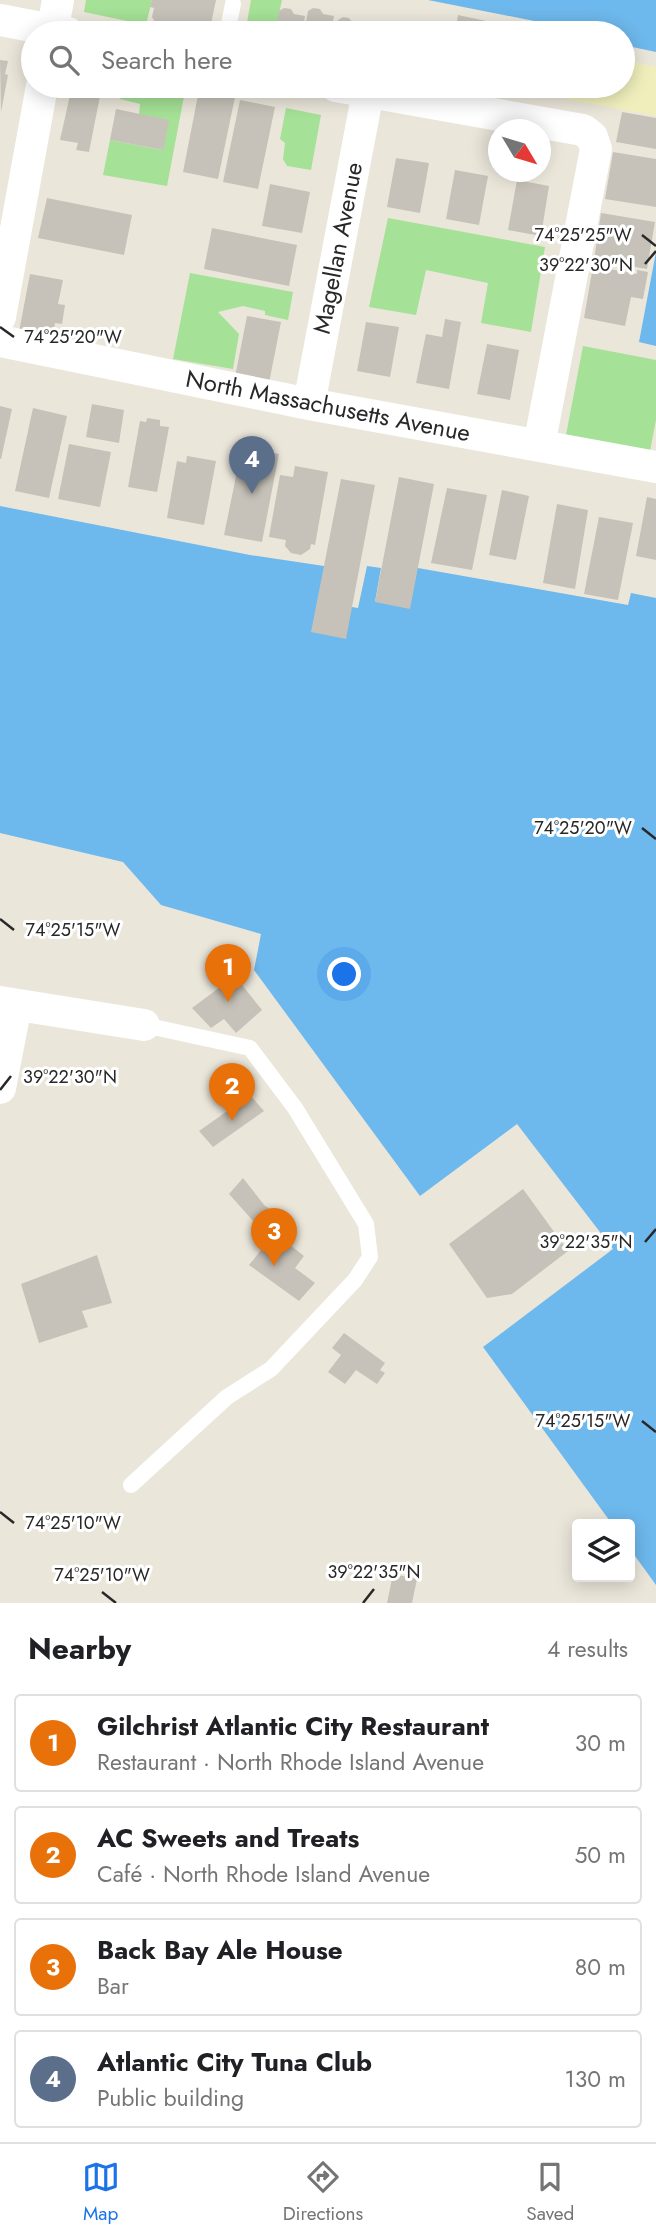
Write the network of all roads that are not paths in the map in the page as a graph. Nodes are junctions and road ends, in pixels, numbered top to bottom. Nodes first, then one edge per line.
1 (233, 4) dead end
2 (0, 20) edge
3 (21, 21) edge
4 (229, 21) edge
5 (40, 98) edge
6 (367, 98) edge
7 (402, 98) edge
8 (0, 317) edge
9 (0, 341) edge
10 (309, 404) junction
11 (539, 446) junction
12 (656, 467) edge
13 (8, 1003) edge
14 (144, 1025) joint
15 (0, 1088) edge
16 (131, 1485) dead end

1 - 4 lane
2 - 3 street
5 - 8 street
6 - 10 street, Magellan Avenue
7 - 11 street
9 - 10 street, North Massachusetts Avenue
10 - 11 street, North Massachusetts Avenue
11 - 12 street, North Massachusetts Avenue
13 - 14 street
13 - 15 street
14 - 16 lane

